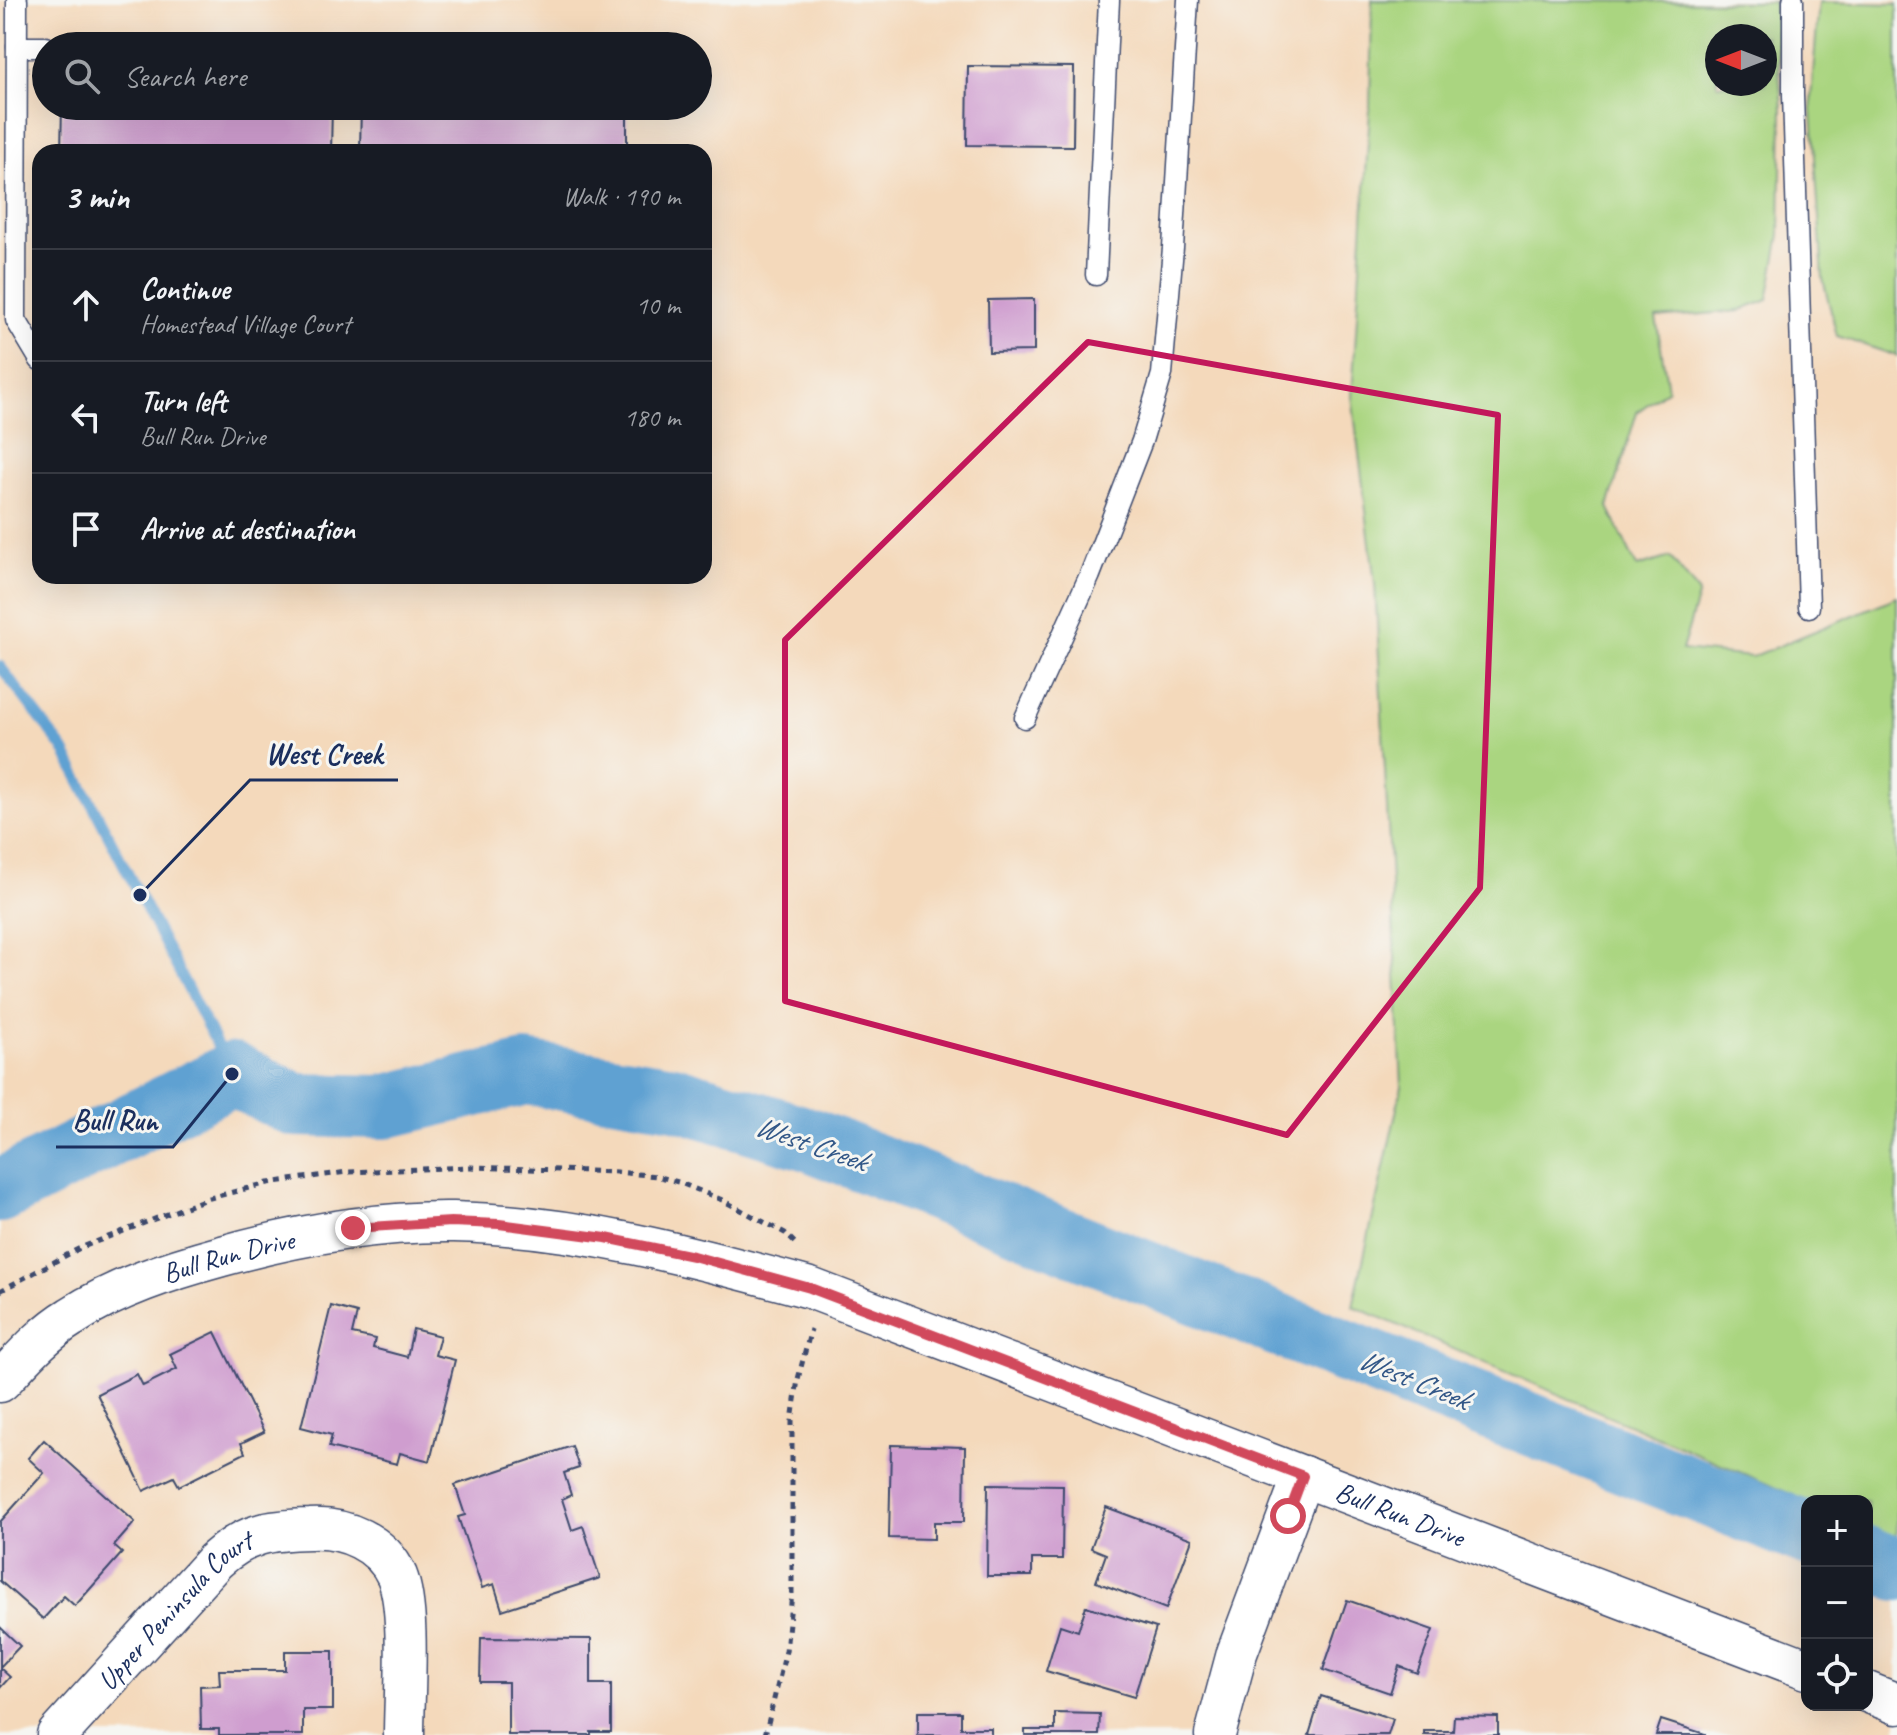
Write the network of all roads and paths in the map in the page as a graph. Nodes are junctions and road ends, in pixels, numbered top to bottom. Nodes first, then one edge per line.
1 (17, 0) edge
2 (1109, 0) edge
3 (1188, 0) edge
4 (1793, 0) edge
5 (17, 47) junction
6 (32, 47) edge
7 (1096, 275) dead end
8 (32, 347) edge
9 (1809, 607) dead end
10 (1025, 718) dead end
11 (810, 1288) junction
12 (0, 1382) edge
13 (1303, 1476) junction
14 (1801, 1667) edge
15 (1873, 1694) edge
16 (1897, 1704) edge
17 (57, 1735) edge
18 (404, 1735) edge
19 (765, 1735) edge
20 (1215, 1735) edge

1 - 5 lane
2 - 7 lane
3 - 10 lane
4 - 9 lane
5 - 6 lane
5 - 8 lane
11 - 12 street, Bull Run Drive
11 - 13 street, Bull Run Drive
11 - 19 path
13 - 14 street, Bull Run Drive
13 - 20 street
15 - 16 street
17 - 18 street, Upper Peninsula Court

